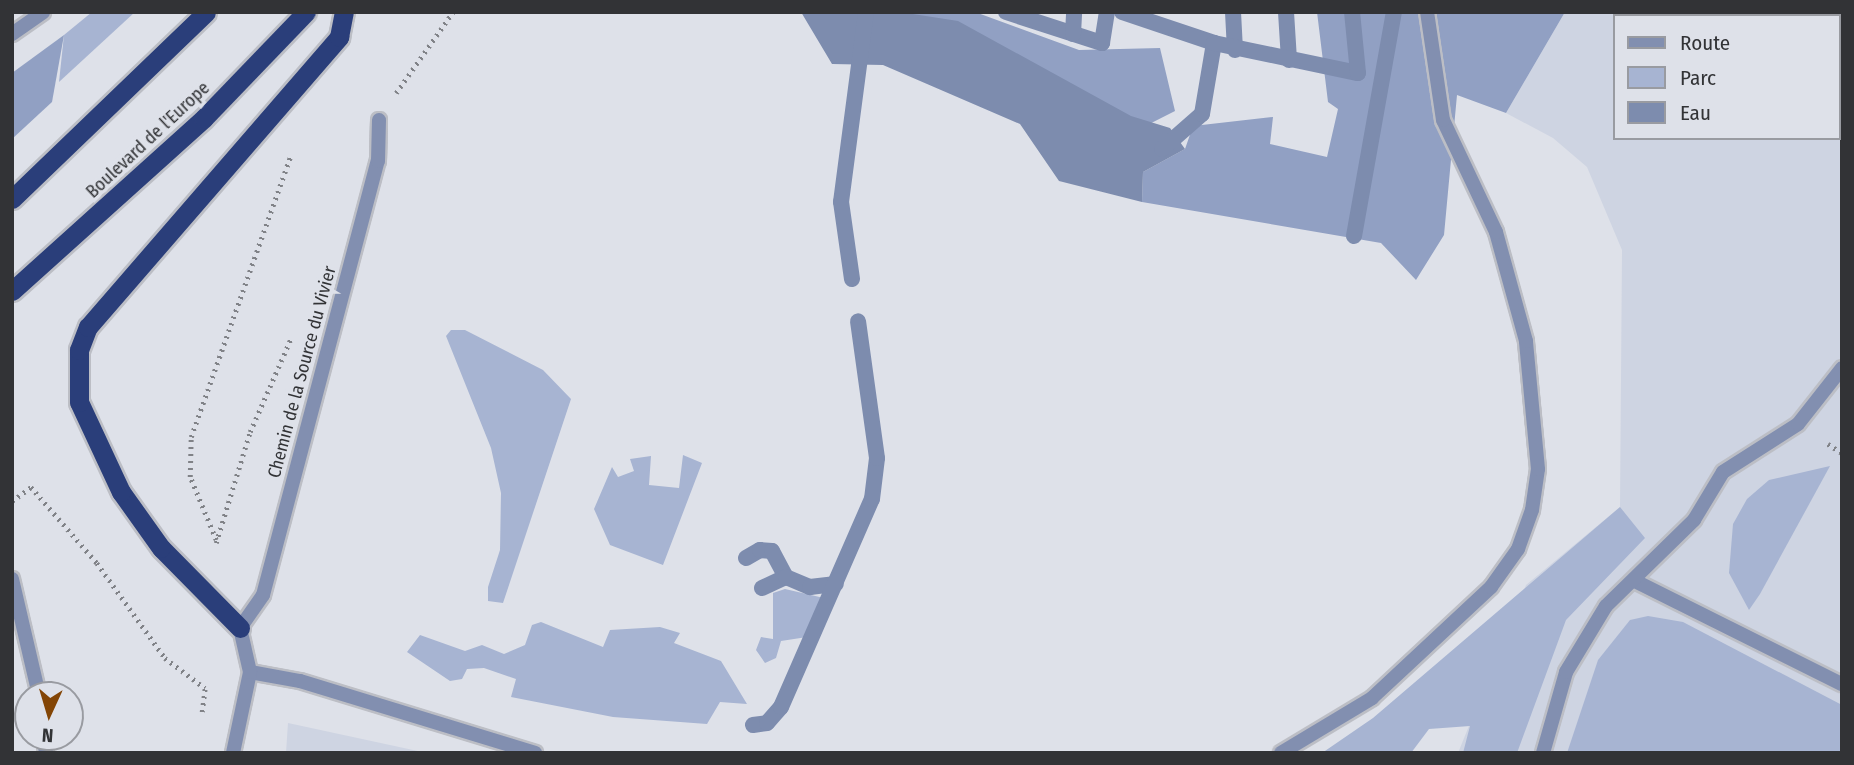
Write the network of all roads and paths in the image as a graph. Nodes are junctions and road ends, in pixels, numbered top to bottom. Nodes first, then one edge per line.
1 (43, 12) edge
2 (206, 12) edge
3 (306, 12) edge
4 (344, 12) edge
5 (1427, 12) edge
6 (12, 34) edge
7 (379, 120) dead end
8 (292, 149) dead end
9 (12, 199) edge
10 (12, 290) edge
11 (1842, 368) edge
12 (12, 501) edge
13 (216, 541) dead end
14 (12, 579) edge
15 (1635, 581) junction
16 (240, 628) junction
17 (250, 672) junction
18 (36, 681) edge
19 (1842, 684) edge
20 (205, 688) dead end
21 (233, 753) edge
22 (535, 753) edge
23 (1282, 753) edge
24 (1543, 753) edge

1 - 6 street
2 - 9 highway
3 - 10 highway, Boulevard de l'Europe
4 - 16 highway
5 - 23 street
7 - 16 street, Chemin de la Source du Vivier
8 - 13 path
11 - 15 street
12 - 20 path
14 - 18 street
15 - 19 street
15 - 24 street
16 - 17 street
17 - 21 street
17 - 22 street

